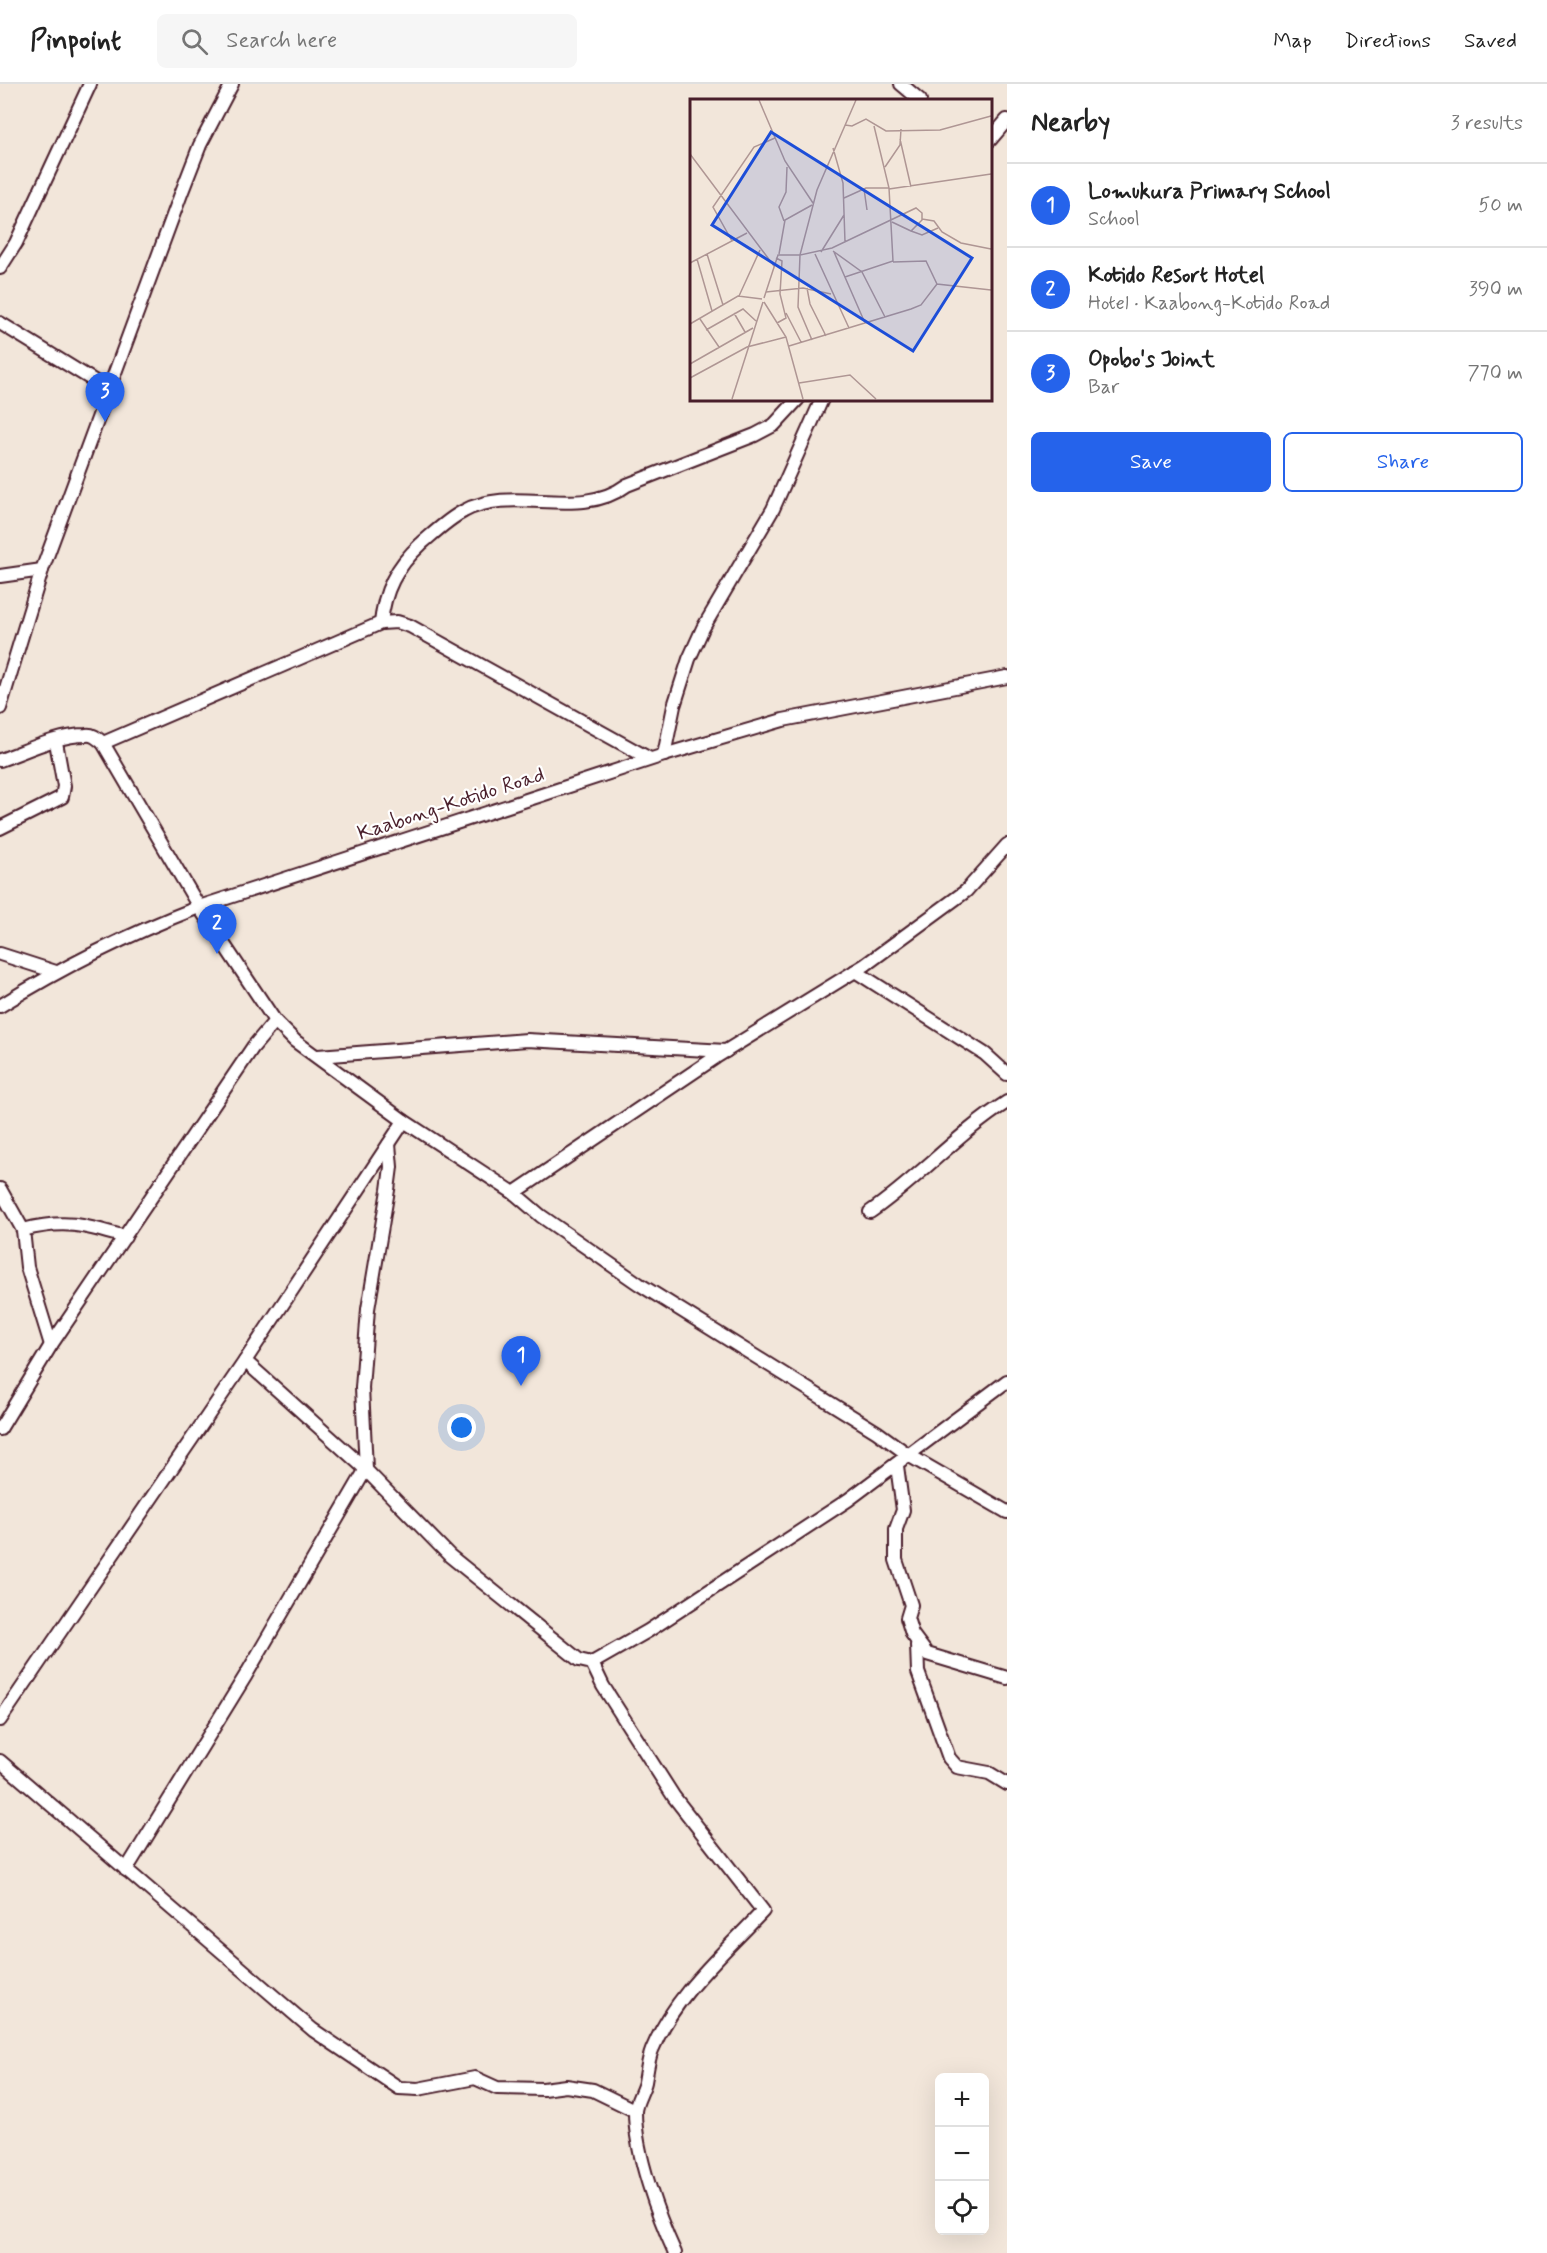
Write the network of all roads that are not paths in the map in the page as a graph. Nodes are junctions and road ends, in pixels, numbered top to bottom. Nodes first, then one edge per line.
1 (90, 84) edge
2 (232, 84) edge
3 (901, 84) edge
4 (919, 99) edge
5 (1007, 120) edge
6 (992, 138) edge
7 (0, 268) edge
8 (0, 323) edge
9 (109, 390) junction
10 (797, 400) edge
11 (822, 400) edge
12 (42, 570) junction
13 (0, 576) edge
14 (381, 623) junction
15 (11, 671) junction
16 (1007, 677) edge
17 (0, 688) edge
18 (0, 708) edge
19 (56, 742) junction
20 (102, 743) junction
21 (664, 755) junction
22 (650, 759) junction
23 (0, 760) edge
24 (0, 828) edge
25 (1007, 845) edge
26 (199, 907) junction
27 (0, 954) edge
28 (855, 971) junction
29 (56, 972) junction
30 (0, 1006) edge
31 (275, 1021) junction
32 (726, 1051) junction
33 (318, 1056) junction
34 (1007, 1074) edge
35 (1007, 1102) edge
36 (404, 1121) junction
37 (389, 1144) junction
38 (0, 1189) edge
39 (514, 1193) junction
40 (870, 1212) dead end
41 (23, 1230) junction
42 (125, 1237) junction
43 (51, 1345) junction
44 (245, 1361) junction
45 (1007, 1381) edge
46 (0, 1429) edge
47 (910, 1456) junction
48 (897, 1466) junction
49 (366, 1469) junction
50 (1007, 1512) edge
51 (917, 1645) junction
52 (592, 1663) junction
53 (1007, 1678) edge
54 (0, 1720) edge
55 (0, 1761) edge
56 (1007, 1784) edge
57 (126, 1870) junction
58 (634, 2110) junction
59 (675, 2253) edge

1 - 7 street
2 - 9 street
3 - 4 street
5 - 6 street
8 - 9 street
9 - 12 street
10 - 14 street
11 - 21 street
12 - 13 street
12 - 15 street
14 - 20 street
14 - 22 street
15 - 17 street
15 - 18 street
16 - 21 street, Kaabong-Kotido Road
19 - 20 street
19 - 23 street
19 - 24 street
20 - 26 street
21 - 22 street, Kaabong-Kotido Road
22 - 26 street, Kaabong-Kotido Road
25 - 28 street
26 - 29 street, Kaabong-Kotido Road
26 - 31 street
27 - 29 street
28 - 32 street
28 - 34 street
29 - 30 street, Kaabong-Kotido Road
31 - 33 street
31 - 42 street
32 - 33 street
32 - 39 street
33 - 36 street
35 - 40 street
36 - 37 street
36 - 39 street
37 - 44 street
37 - 49 street
38 - 41 street
39 - 47 street
41 - 42 street
41 - 43 street
42 - 43 street
43 - 46 street
44 - 49 street
44 - 54 street
45 - 47 street
47 - 48 street
47 - 50 street
48 - 51 street
48 - 52 street
49 - 52 street
49 - 57 street
51 - 53 street
51 - 56 street
52 - 58 street
55 - 57 street
57 - 58 street
58 - 59 street

